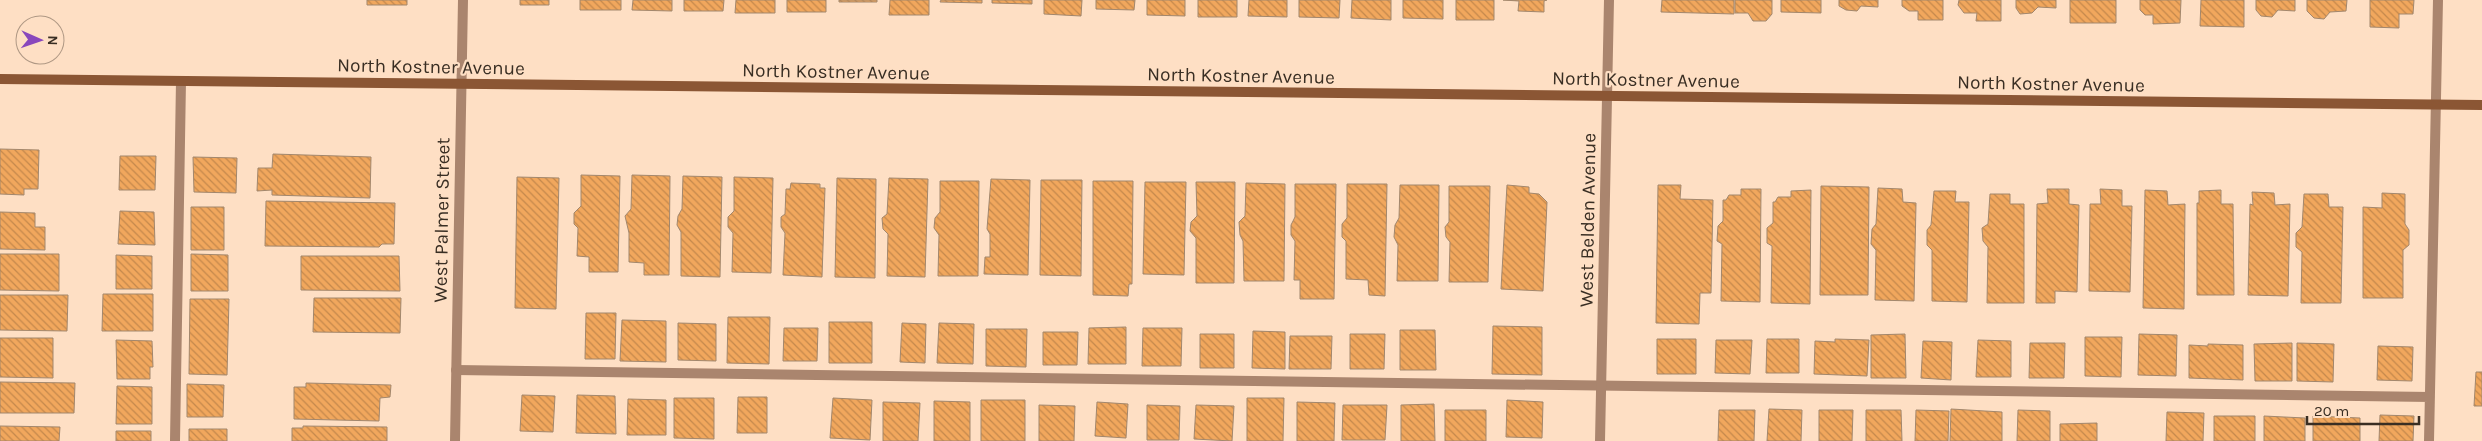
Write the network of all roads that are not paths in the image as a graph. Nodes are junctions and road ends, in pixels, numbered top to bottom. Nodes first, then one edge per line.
1 (463, 0) edge
2 (1609, 0) edge
3 (2438, 0) edge
4 (0, 79) edge
5 (181, 81) junction
6 (461, 84) junction
7 (1607, 96) junction
8 (2436, 105) junction
9 (2482, 105) edge
10 (456, 370) junction
11 (1602, 386) junction
12 (2430, 397) junction
13 (175, 441) edge
14 (455, 441) edge
15 (1600, 441) edge
16 (2429, 441) edge

1 - 6 street, West Palmer Street
2 - 7 street, West Belden Avenue
3 - 8 street
4 - 5 street, North Kostner Avenue
5 - 6 street, North Kostner Avenue
5 - 13 street
6 - 7 street, North Kostner Avenue
6 - 10 street, West Palmer Street
7 - 8 street, North Kostner Avenue
7 - 11 street, West Belden Avenue
8 - 9 street, North Kostner Avenue
8 - 12 street
10 - 11 street
10 - 14 street, West Palmer Street
11 - 12 street
11 - 15 street, West Belden Avenue
12 - 16 street

